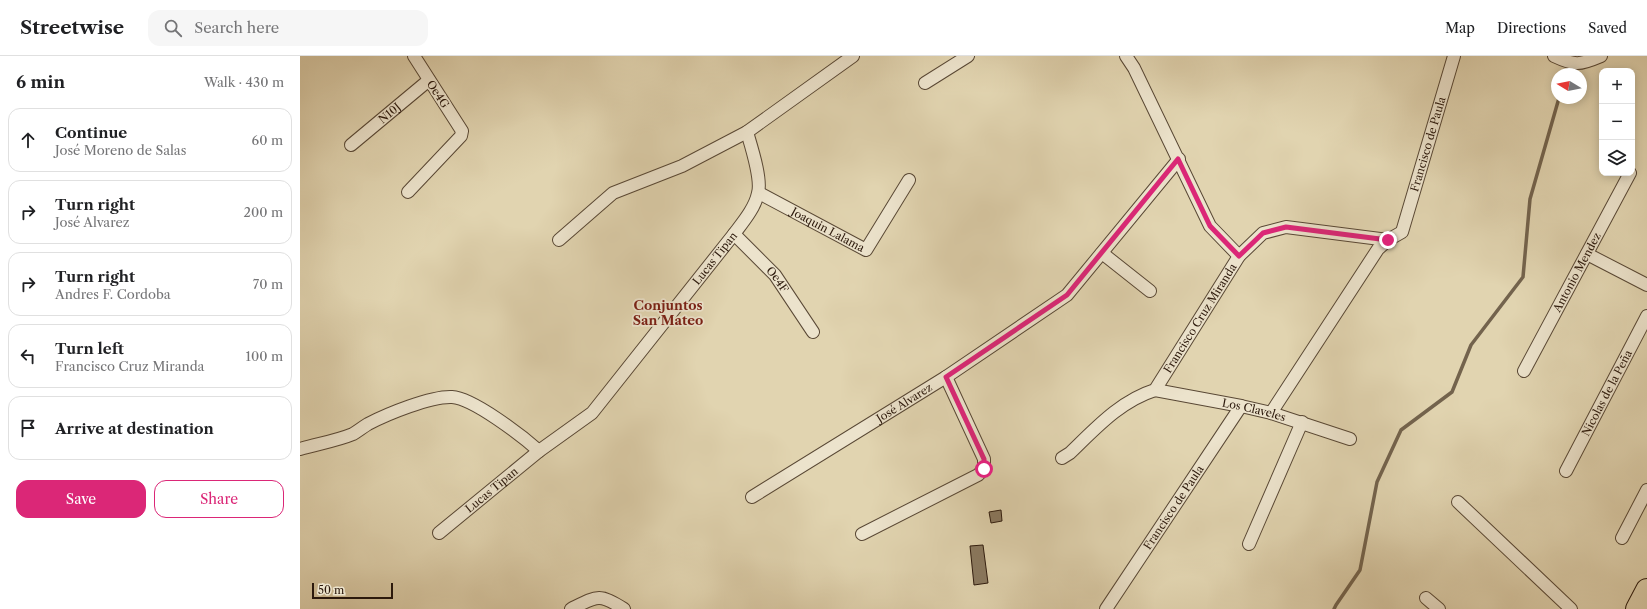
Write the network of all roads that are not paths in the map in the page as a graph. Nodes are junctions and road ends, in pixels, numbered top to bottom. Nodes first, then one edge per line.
1 (414, 56) edge
2 (853, 56) edge
3 (968, 56) edge
4 (1126, 56) edge
5 (1454, 56) edge
6 (1554, 56) edge
7 (1601, 56) edge
8 (429, 80) junction
9 (925, 84) dead end
10 (747, 132) junction
11 (351, 145) dead end
12 (1178, 159) junction
13 (1628, 176) edge
14 (909, 180) dead end
15 (408, 192) dead end
16 (758, 193) junction
17 (734, 234) junction
18 (560, 240) dead end
19 (1388, 240) junction
20 (1102, 253) junction
21 (1587, 254) junction
22 (1239, 256) junction
23 (1647, 285) edge
24 (1150, 291) dead end
25 (1647, 316) edge
26 (813, 332) dead end
27 (1524, 371) dead end
28 (946, 377) junction
29 (1155, 390) junction
30 (1241, 406) junction
31 (1271, 413) junction
32 (1302, 422) junction
33 (1350, 439) dead end
34 (300, 449) edge
35 (538, 451) junction
36 (1062, 458) dead end
37 (1566, 471) dead end
38 (1647, 490) edge
39 (752, 497) dead end
40 (1458, 502) dead end
41 (439, 533) dead end
42 (862, 534) dead end
43 (1622, 538) dead end
44 (1249, 544) dead end
45 (1647, 590) edge
46 (1426, 598) dead end
47 (571, 609) edge
48 (624, 609) edge
49 (1106, 609) edge
50 (1439, 609) edge
51 (1571, 609) edge
52 (1637, 609) edge

1 - 8 street, Oe4G
2 - 10 street
3 - 9 street
4 - 12 street
5 - 19 street, Francisco de Paula
6 - 7 street
8 - 11 street, N10J
8 - 15 street, Oe4G
10 - 16 street, Lucas Tipan
10 - 18 street
12 - 20 street, José Alvarez
12 - 22 street
13 - 21 street, Antonio Mendez
14 - 16 street, Joaquin Lalama
16 - 17 street, Lucas Tipan
17 - 26 street, Oe4F
17 - 35 street, Lucas Tipan
19 - 22 street, Francisco Cruz Miranda
19 - 31 street
20 - 24 street
20 - 28 street, José Alvarez
21 - 23 street
21 - 27 street, Antonio Mendez
22 - 29 street, Francisco Cruz Miranda
25 - 37 street, Nicolas de la Peña
28 - 39 street, José Alvarez
28 - 42 street
29 - 30 street, Los Claveles
29 - 36 street
30 - 31 street, Los Claveles
30 - 49 street, Francisco de Paula
31 - 32 street, Los Claveles
32 - 33 street, Los Claveles
32 - 44 street
34 - 35 street
35 - 41 street, Lucas Tipan
38 - 43 street
40 - 51 street
45 - 52 highway
46 - 50 street
47 - 48 street

